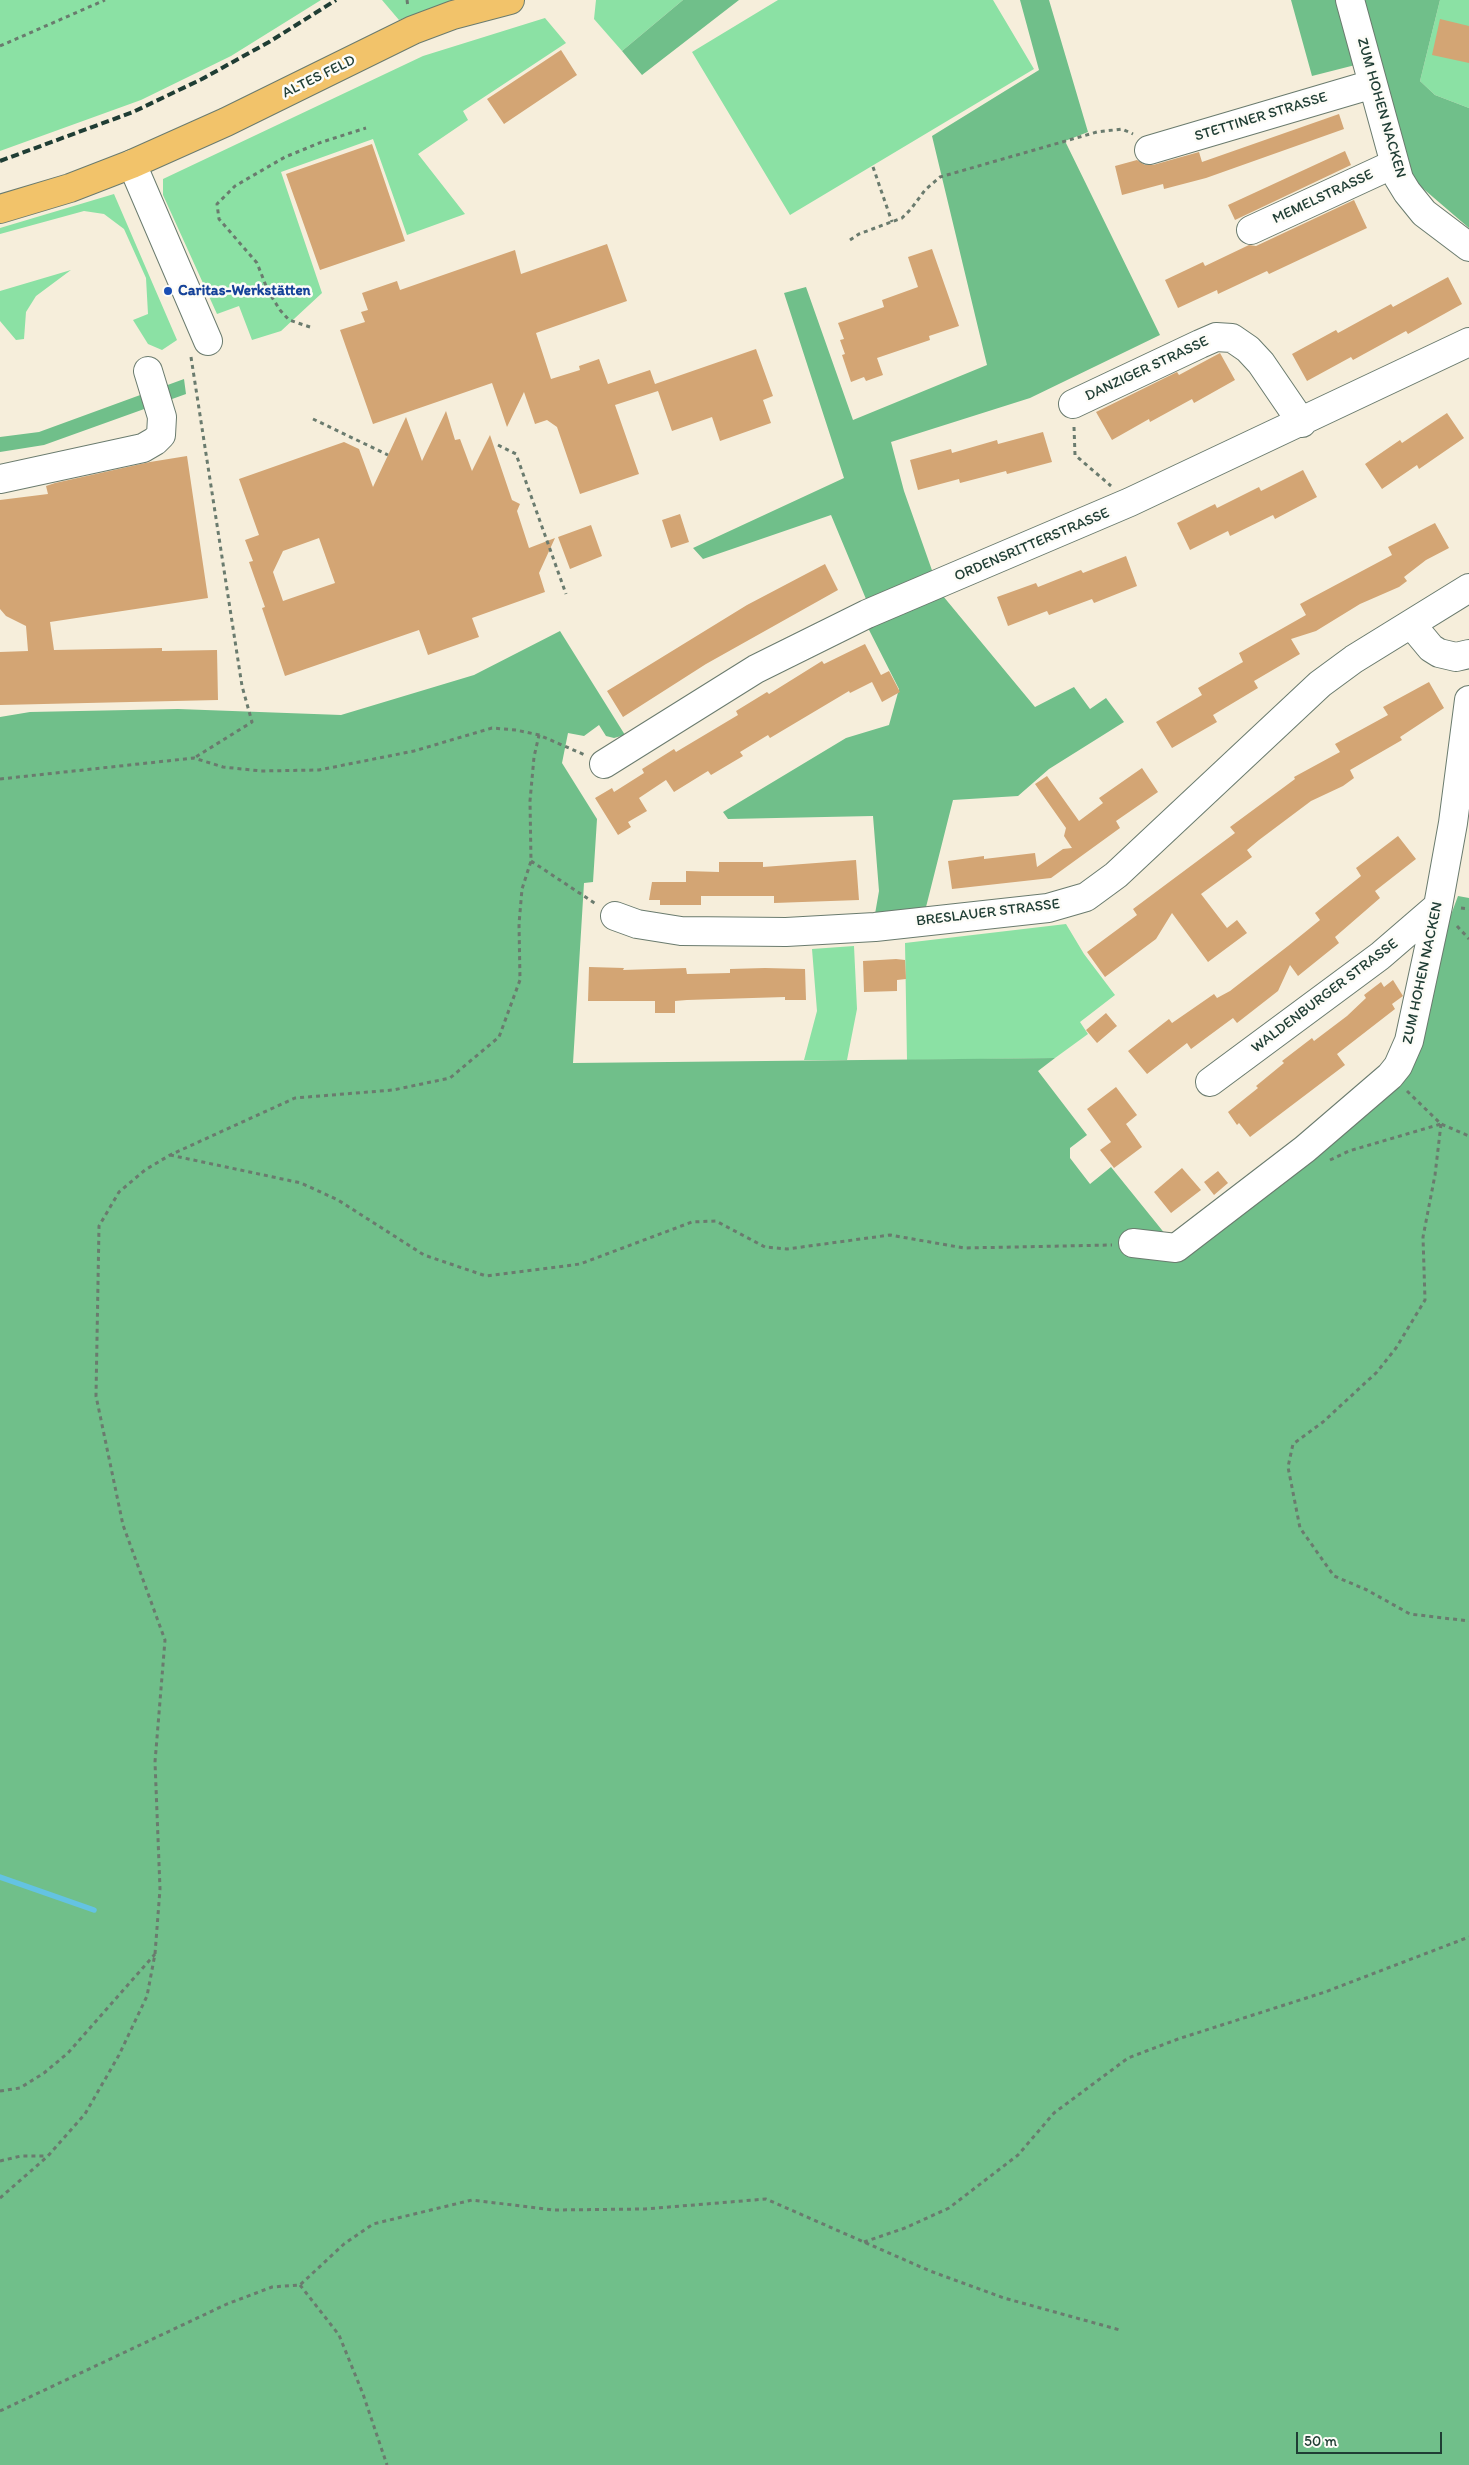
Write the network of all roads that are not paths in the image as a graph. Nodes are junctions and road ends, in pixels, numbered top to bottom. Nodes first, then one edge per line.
1 (510, 0) edge
2 (1350, 0) edge
3 (1373, 84) junction
4 (1149, 150) road end
5 (132, 164) junction
6 (1394, 164) junction
7 (0, 209) edge
8 (1251, 230) dead end
9 (1469, 247) edge
10 (1469, 342) edge
11 (199, 346) road end
12 (148, 371) dead end
13 (1073, 404) road end
14 (1302, 422) junction
15 (0, 479) edge
16 (1469, 588) edge
17 (1411, 624) junction
18 (1469, 654) edge
19 (1469, 700) edge
20 (604, 764) road end
21 (1438, 906) junction
22 (615, 916) road end
23 (1210, 1082) dead end
24 (1133, 1243) dead end

1 - 5 main road, ALTES FELD
2 - 3 street, ZUM HOHEN NACKEN
3 - 4 street, STETTINER STRASSE
3 - 6 street, ZUM HOHEN NACKEN
5 - 7 main road, ALTES FELD
5 - 11 street
6 - 8 street, MEMELSTRASSE
6 - 9 street, ZUM HOHEN NACKEN
10 - 14 street, ORDENSRITTERSTRASSE
12 - 15 street
13 - 14 street, DANZIGER STRASSE
14 - 20 street, ORDENSRITTERSTRASSE
16 - 17 street, BRESLAUER STRASSE
17 - 18 street
17 - 22 street, BRESLAUER STRASSE
19 - 21 street, ZUM HOHEN NACKEN
21 - 23 street, WALDENBURGER STRASSE
21 - 24 street, ZUM HOHEN NACKEN

